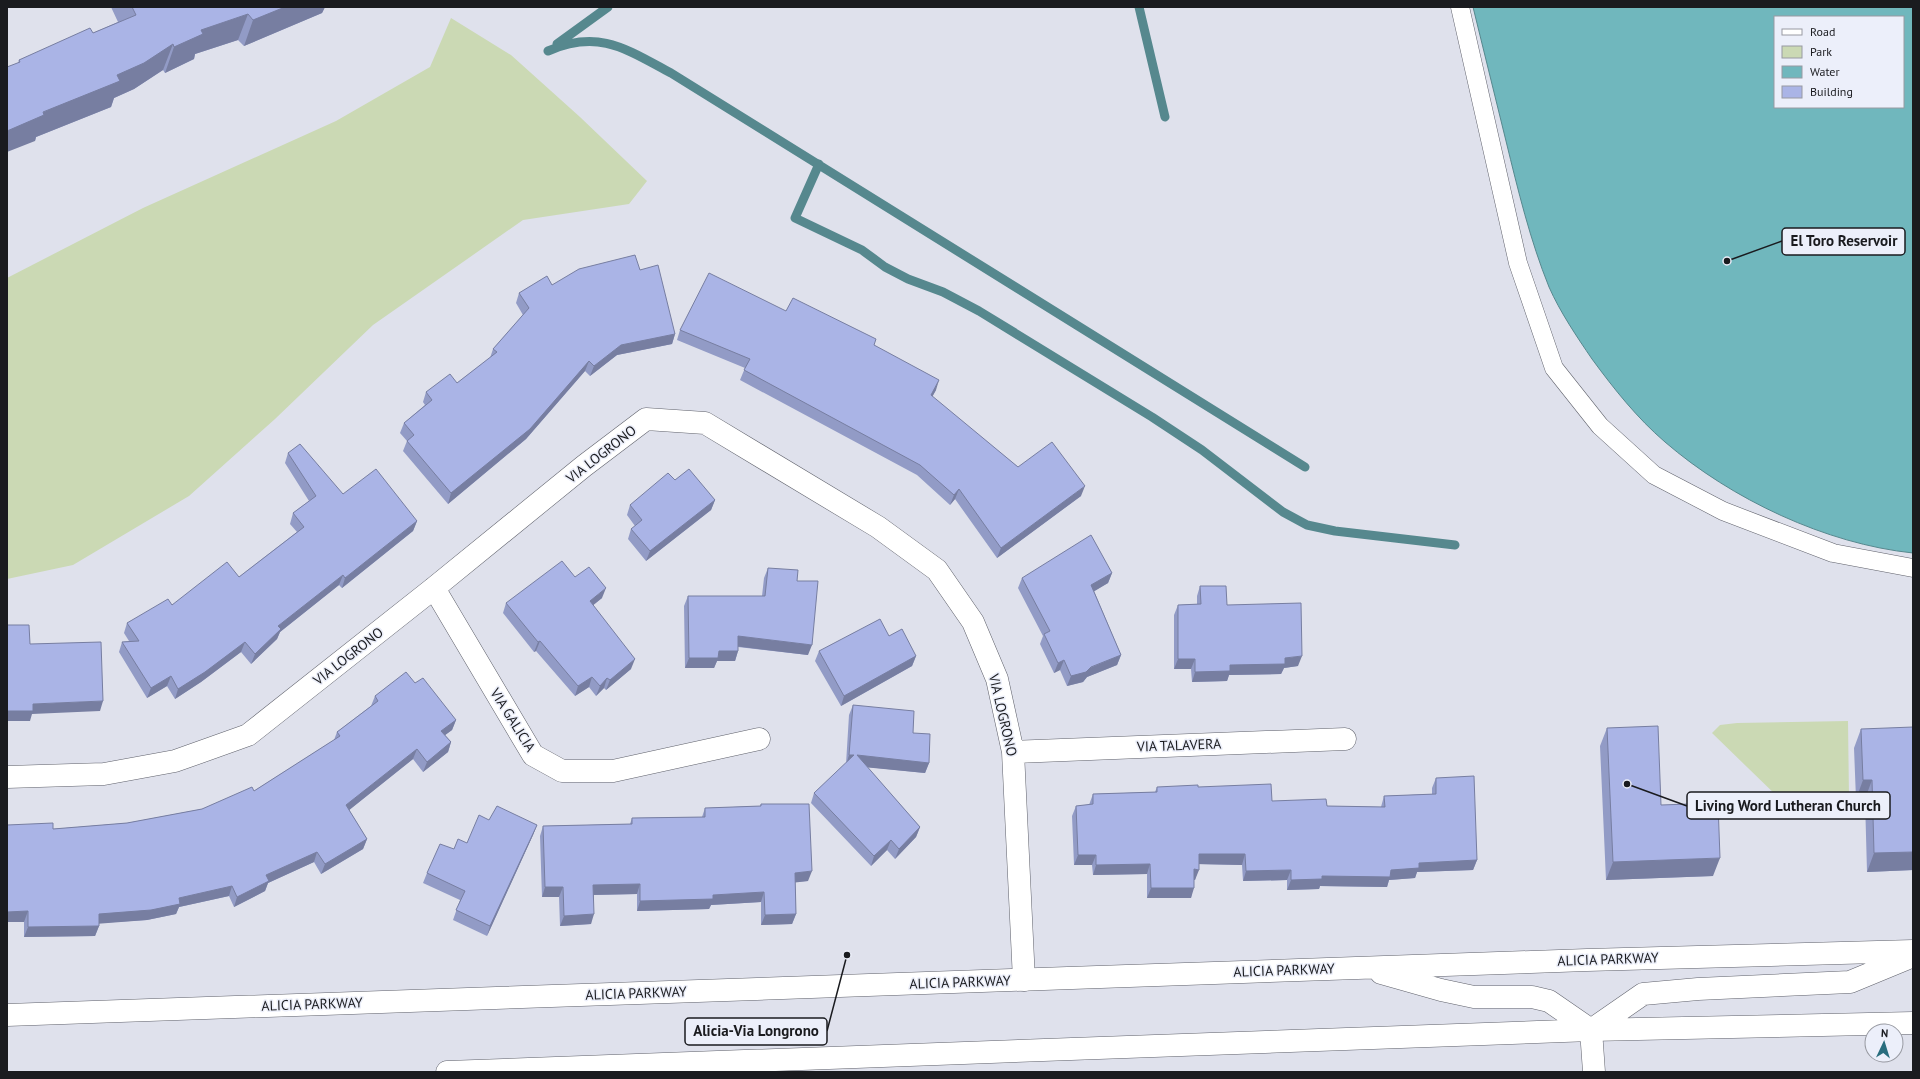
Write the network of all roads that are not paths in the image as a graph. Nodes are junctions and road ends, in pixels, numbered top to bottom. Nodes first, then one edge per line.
1 (1460, 7) edge
2 (1913, 568) edge
3 (434, 588) junction
4 (1345, 738) dead end
5 (758, 739) dead end
6 (1013, 752) junction
7 (7, 777) edge
8 (1913, 950) edge
9 (1913, 956) edge
10 (1361, 968) junction
11 (1024, 980) junction
12 (7, 1015) edge
13 (1913, 1023) edge
14 (1591, 1030) junction
15 (447, 1072) edge
16 (1594, 1072) edge

1 - 2 lane
3 - 5 main road, VIA GALICIA
3 - 6 main road, VIA LOGRONO
3 - 7 main road, VIA LOGRONO
4 - 6 main road, VIA TALAVERA
6 - 11 main road, VIA LOGRONO
8 - 10 main road, ALICIA PARKWAY
9 - 14 main road
10 - 11 main road, ALICIA PARKWAY
10 - 14 main road
11 - 12 main road, ALICIA PARKWAY
13 - 14 main road
14 - 15 main road
14 - 16 main road

